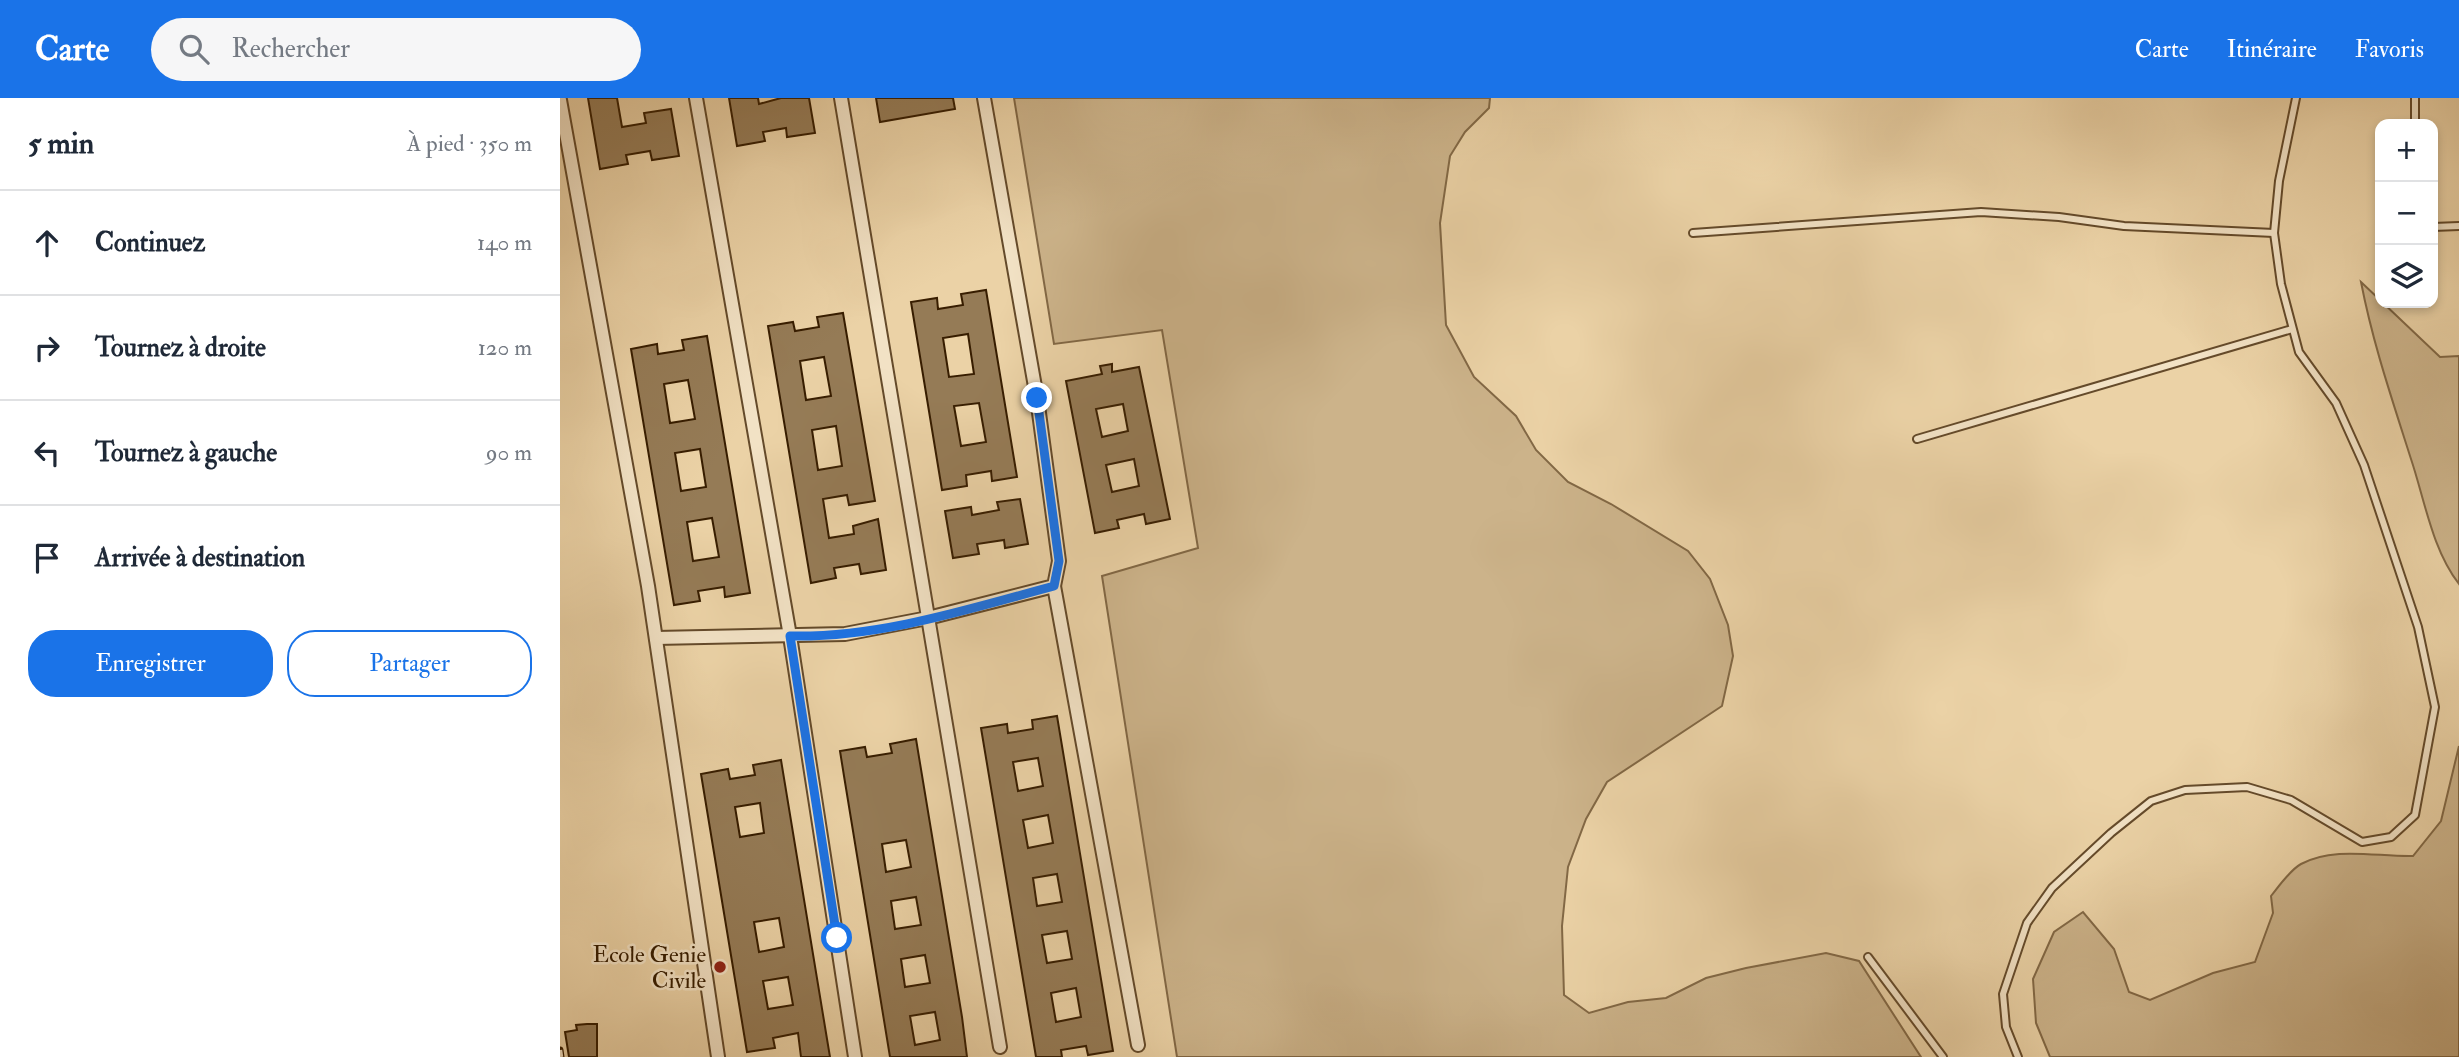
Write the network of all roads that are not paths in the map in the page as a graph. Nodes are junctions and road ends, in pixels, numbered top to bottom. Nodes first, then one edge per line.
1 (696, 98) edge
2 (841, 98) edge
3 (984, 98) edge
4 (2296, 98) edge
5 (2415, 98) edge
6 (560, 100) edge
7 (2415, 119) edge
8 (2459, 226) edge
9 (2438, 227) edge
10 (1693, 233) dead end
11 (2274, 233) junction
12 (2292, 328) junction
13 (1917, 439) dead end
14 (1054, 586) junction
15 (928, 618) junction
16 (790, 636) junction
17 (656, 638) junction
18 (1868, 957) dead end
19 (1138, 1045) dead end
20 (999, 1047) dead end
21 (718, 1057) edge
22 (855, 1057) edge
23 (1943, 1057) edge
24 (2018, 1057) edge

1 - 16 street
2 - 15 street
3 - 14 street
4 - 11 lane
5 - 7 lane
6 - 17 street
8 - 9 lane
10 - 11 lane
11 - 12 lane
12 - 13 lane
12 - 24 lane
14 - 15 street
14 - 19 street
15 - 16 street
15 - 20 street
16 - 17 street
16 - 22 street
17 - 21 street
18 - 23 lane

